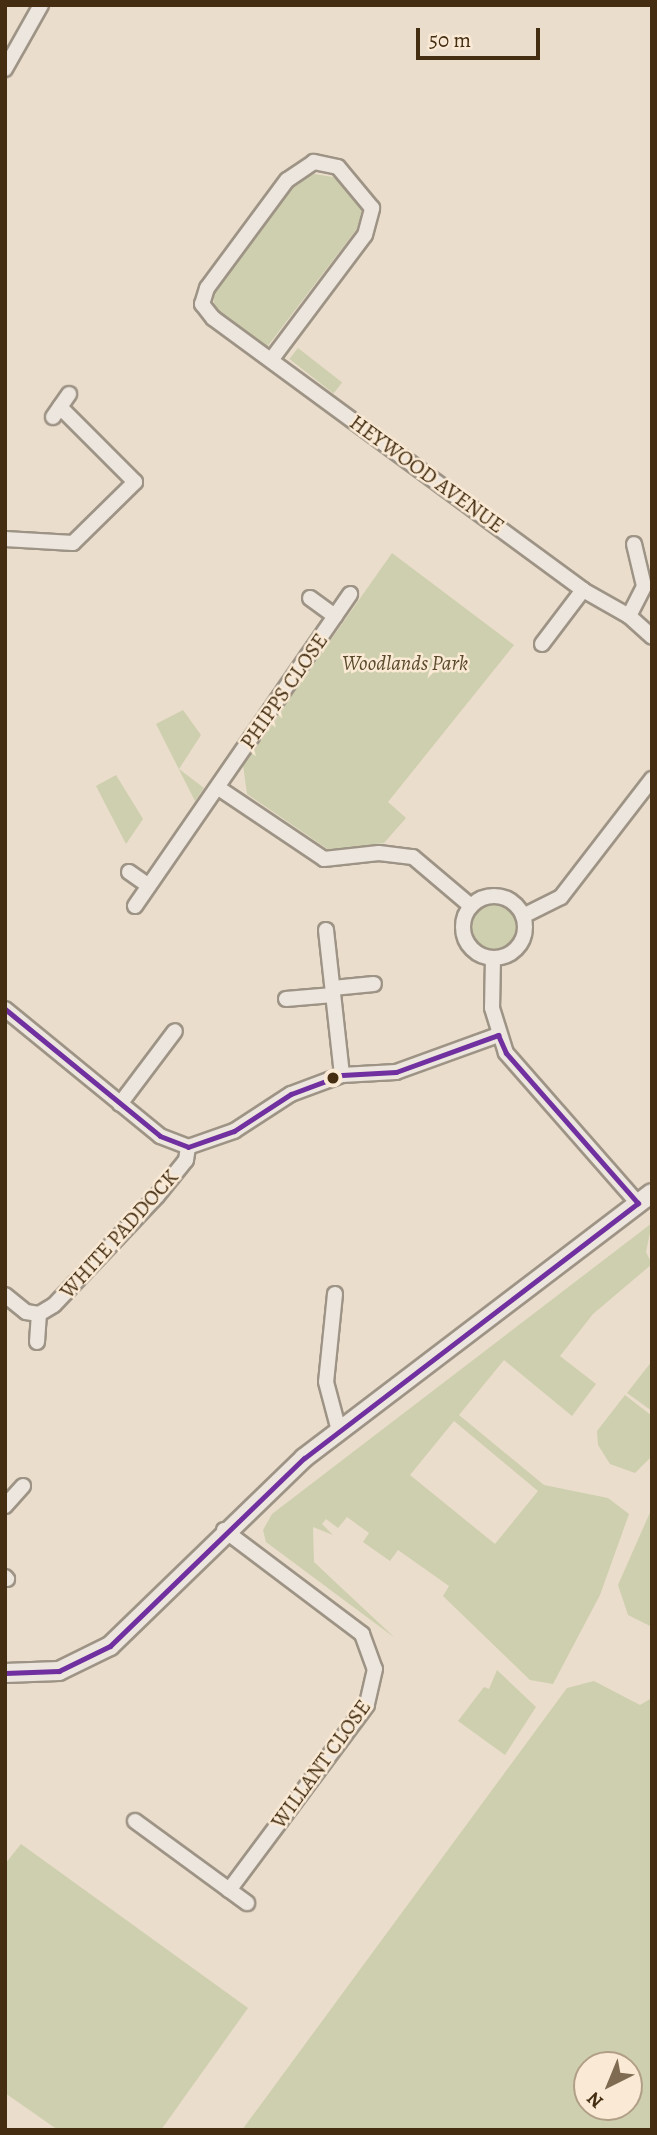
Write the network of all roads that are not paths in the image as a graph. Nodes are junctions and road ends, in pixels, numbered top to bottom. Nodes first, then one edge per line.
1 (41, 5) edge
2 (5, 69) edge
3 (271, 360) junction
4 (69, 394) dead end
5 (5, 539) edge
6 (634, 544) dead end
7 (583, 590) junction
8 (350, 594) dead end
9 (310, 598) dead end
10 (335, 616) junction
11 (629, 616) junction
12 (652, 637) edge
13 (542, 645) dead end
14 (652, 779) edge
15 (220, 789) junction
16 (129, 872) dead end
17 (149, 886) junction
18 (135, 906) dead end
19 (471, 906) junction
20 (523, 916) junction
21 (326, 930) dead end
22 (493, 958) junction
23 (374, 984) dead end
24 (333, 992) junction
25 (286, 999) dead end
26 (5, 1009) edge
27 (175, 1031) dead end
28 (498, 1035) junction
29 (342, 1075) junction
30 (120, 1104) junction
31 (188, 1147) junction
32 (645, 1198) edge
33 (335, 1294) dead end
34 (5, 1295) edge
35 (40, 1314) junction
36 (37, 1342) dead end
37 (339, 1431) junction
38 (23, 1486) dead end
39 (5, 1506) edge
40 (223, 1530) junction
41 (5, 1673) edge
42 (135, 1821) dead end
43 (229, 1890) junction
44 (247, 1903) dead end

1 - 2 street
3 - 3 street, HEYWOOD AVENUE
3 - 7 street, HEYWOOD AVENUE
4 - 5 street
6 - 11 street
7 - 11 street, HEYWOOD AVENUE
7 - 13 street
8 - 10 street, PHIPPS CLOSE
9 - 10 street
10 - 15 street, PHIPPS CLOSE
11 - 12 street, HEYWOOD AVENUE
14 - 20 street
15 - 17 street, PHIPPS CLOSE
15 - 19 street
16 - 17 street
17 - 18 street, PHIPPS CLOSE
19 - 20 street
19 - 22 street
20 - 22 street
21 - 24 street
22 - 28 street
23 - 24 street
24 - 25 street
24 - 29 street
26 - 30 street
27 - 30 street
28 - 29 street
28 - 32 street
29 - 31 street
30 - 31 street
31 - 35 street, WHITE PADDOCK
32 - 37 street
33 - 37 street
34 - 35 street, WHITE PADDOCK
35 - 36 street, WHITE PADDOCK
37 - 40 street
38 - 39 street
40 - 41 street
40 - 43 street, WILLANT CLOSE
42 - 43 street
43 - 44 street

